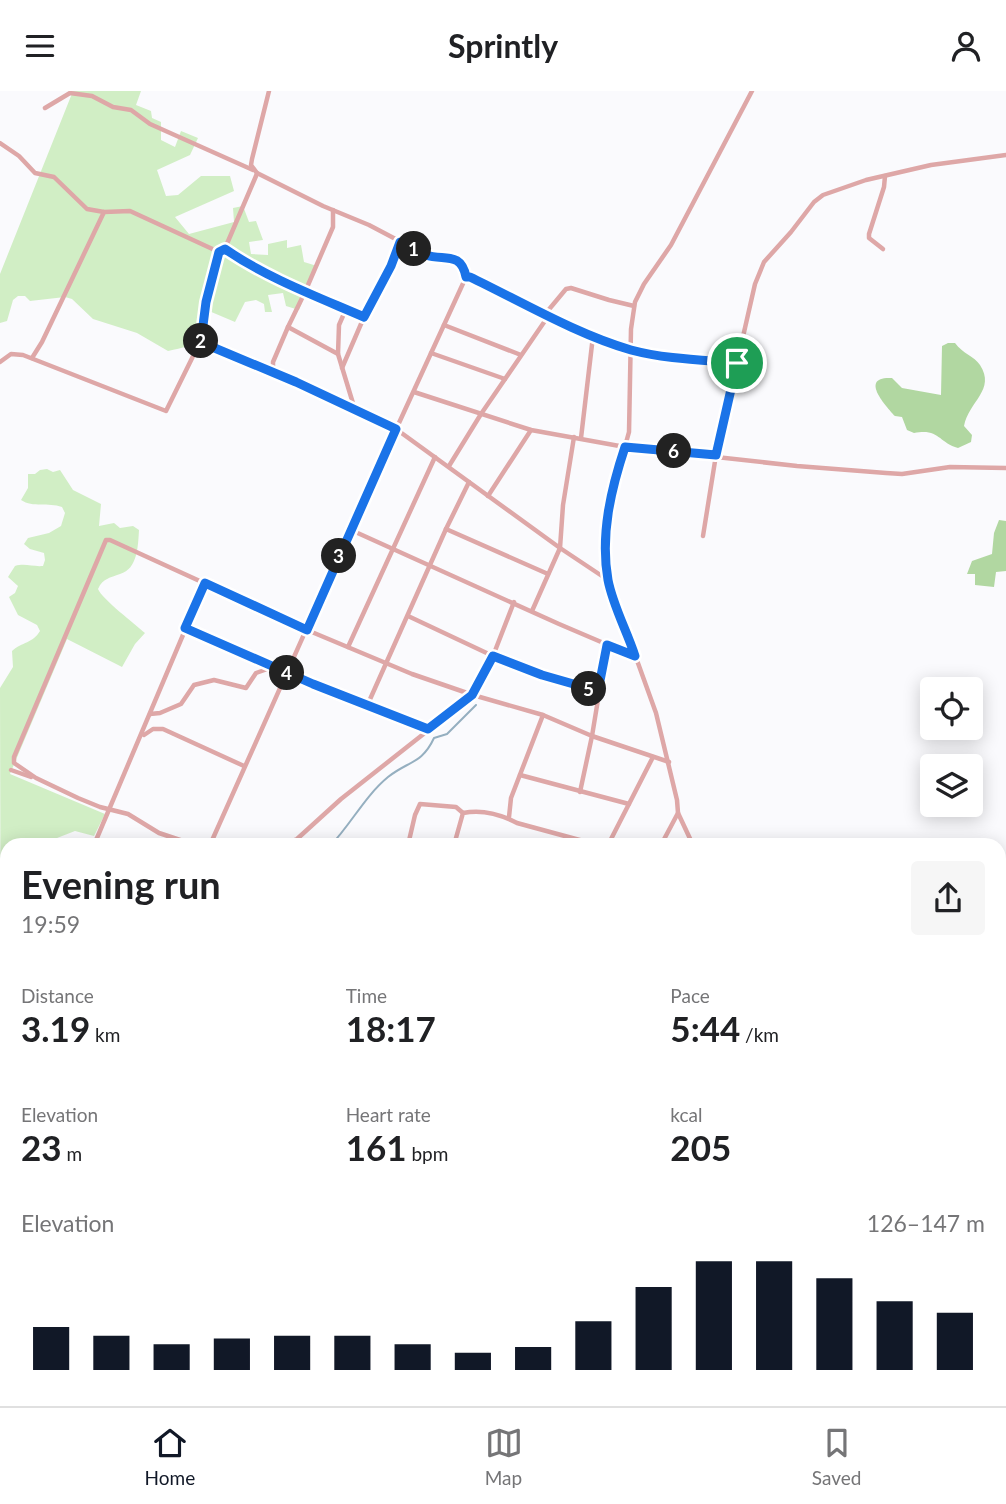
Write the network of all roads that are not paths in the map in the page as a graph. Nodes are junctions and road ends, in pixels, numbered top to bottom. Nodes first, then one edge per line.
1 (269, 91) edge
2 (752, 91) edge
3 (45, 108) dead end
4 (0, 143) edge
5 (1006, 155) edge
6 (256, 172) junction
7 (885, 176) junction
8 (334, 210) junction
9 (104, 212) junction
10 (400, 242) junction
11 (883, 249) dead end
12 (222, 251) junction
13 (466, 277) junction
14 (305, 292) junction
15 (634, 306) junction
16 (346, 309) junction
17 (548, 314) junction
18 (364, 317) junction
19 (444, 325) junction
20 (288, 327) junction
21 (593, 336) junction
22 (201, 341) junction
23 (630, 350) junction
24 (431, 353) junction
25 (338, 354) junction
26 (521, 355) junction
27 (32, 358) junction
28 (0, 362) edge
29 (737, 363) junction
30 (342, 368) junction
31 (273, 373) junction
32 (505, 379) junction
33 (414, 392) junction
34 (355, 410) junction
35 (481, 414) junction
36 (396, 429) junction
37 (531, 430) junction
38 (574, 437) junction
39 (581, 438) junction
40 (625, 447) junction
41 (716, 455) junction
42 (435, 457) junction
43 (449, 466) junction
44 (1006, 468) edge
45 (470, 482) junction
46 (488, 496) junction
47 (446, 529) junction
48 (351, 530) junction
49 (703, 536) dead end
50 (394, 548) junction
51 (559, 548) junction
52 (429, 566) junction
53 (548, 574) junction
54 (608, 580) junction
55 (205, 583) junction
56 (514, 602) junction
57 (532, 611) junction
58 (408, 616) junction
59 (185, 628) junction
60 (307, 630) junction
61 (607, 645) junction
62 (348, 647) junction
63 (493, 656) junction
64 (635, 656) junction
65 (387, 662) junction
66 (274, 667) junction
67 (287, 673) junction
68 (598, 691) junction
69 (472, 695) junction
70 (368, 706) junction
71 (150, 714) junction
72 (543, 715) junction
73 (428, 729) junction
74 (592, 736) junction
75 (139, 741) junction
76 (653, 757) junction
77 (669, 762) junction
78 (244, 766) junction
79 (11, 771) dead end
80 (520, 775) junction
81 (36, 778) junction
82 (580, 792) junction
83 (629, 804) junction
84 (111, 811) junction
85 (463, 813) junction
86 (678, 813) junction
87 (509, 817) junction
88 (98, 838) edge
89 (172, 838) edge
90 (213, 838) edge
91 (298, 838) edge
92 (410, 838) edge
93 (456, 838) edge
94 (572, 838) edge
95 (612, 838) edge
96 (666, 838) edge
97 (690, 838) edge

1 - 6 street
2 - 15 street
3 - 6 street
4 - 9 street
5 - 7 street
6 - 8 street
6 - 12 street
7 - 11 street
7 - 29 street
8 - 10 street
8 - 14 street
9 - 12 street
9 - 27 street
10 - 13 street
10 - 18 street
12 - 14 street
12 - 22 street
13 - 17 street
13 - 19 street
14 - 16 street
14 - 20 street
15 - 17 street
15 - 23 street
16 - 18 street
16 - 25 street
17 - 21 street
17 - 26 street
18 - 30 street
19 - 24 street
19 - 26 street
20 - 25 street
20 - 31 street
21 - 23 street
21 - 39 street
22 - 27 street
22 - 31 street
23 - 29 street
23 - 40 street
24 - 32 street
24 - 33 street
25 - 30 street
26 - 32 street
27 - 28 street
29 - 41 street
30 - 34 street
31 - 34 street
32 - 35 street
33 - 35 street
33 - 36 street
34 - 36 street
35 - 37 street
35 - 43 street
36 - 42 street
36 - 48 street
37 - 38 street
37 - 46 street
38 - 39 street
38 - 51 street
39 - 40 street
40 - 41 street
40 - 54 street
41 - 44 street
41 - 49 street
42 - 43 street
42 - 50 street
43 - 45 street
45 - 46 street
45 - 47 street
46 - 51 street
47 - 52 street
47 - 53 street
48 - 50 street
48 - 60 street
50 - 52 street
50 - 62 street
51 - 53 street
51 - 54 street
52 - 56 street
52 - 58 street
53 - 57 street
54 - 64 street
55 - 59 street
55 - 60 street
55 - 81 street
56 - 57 street
56 - 63 street
57 - 61 street
58 - 63 street
58 - 65 street
59 - 66 street
59 - 71 street
60 - 62 street
60 - 67 street
61 - 64 street
61 - 68 street
62 - 65 street
63 - 68 street
63 - 69 street
64 - 77 street
65 - 69 street
65 - 70 street
66 - 67 street
66 - 71 street
67 - 70 street
67 - 78 street
68 - 74 street
69 - 72 street
69 - 73 street
70 - 73 street
71 - 75 street
72 - 74 street
72 - 80 street
73 - 91 street
74 - 76 street
74 - 82 street
75 - 78 street
75 - 84 street
76 - 77 street
76 - 83 street
77 - 86 street
78 - 90 street
79 - 81 street
80 - 82 street
80 - 87 street
81 - 84 street
82 - 83 street
83 - 95 street
84 - 88 street
84 - 89 street
85 - 87 street
85 - 92 street
85 - 93 street
86 - 96 street
86 - 97 street
87 - 94 street

